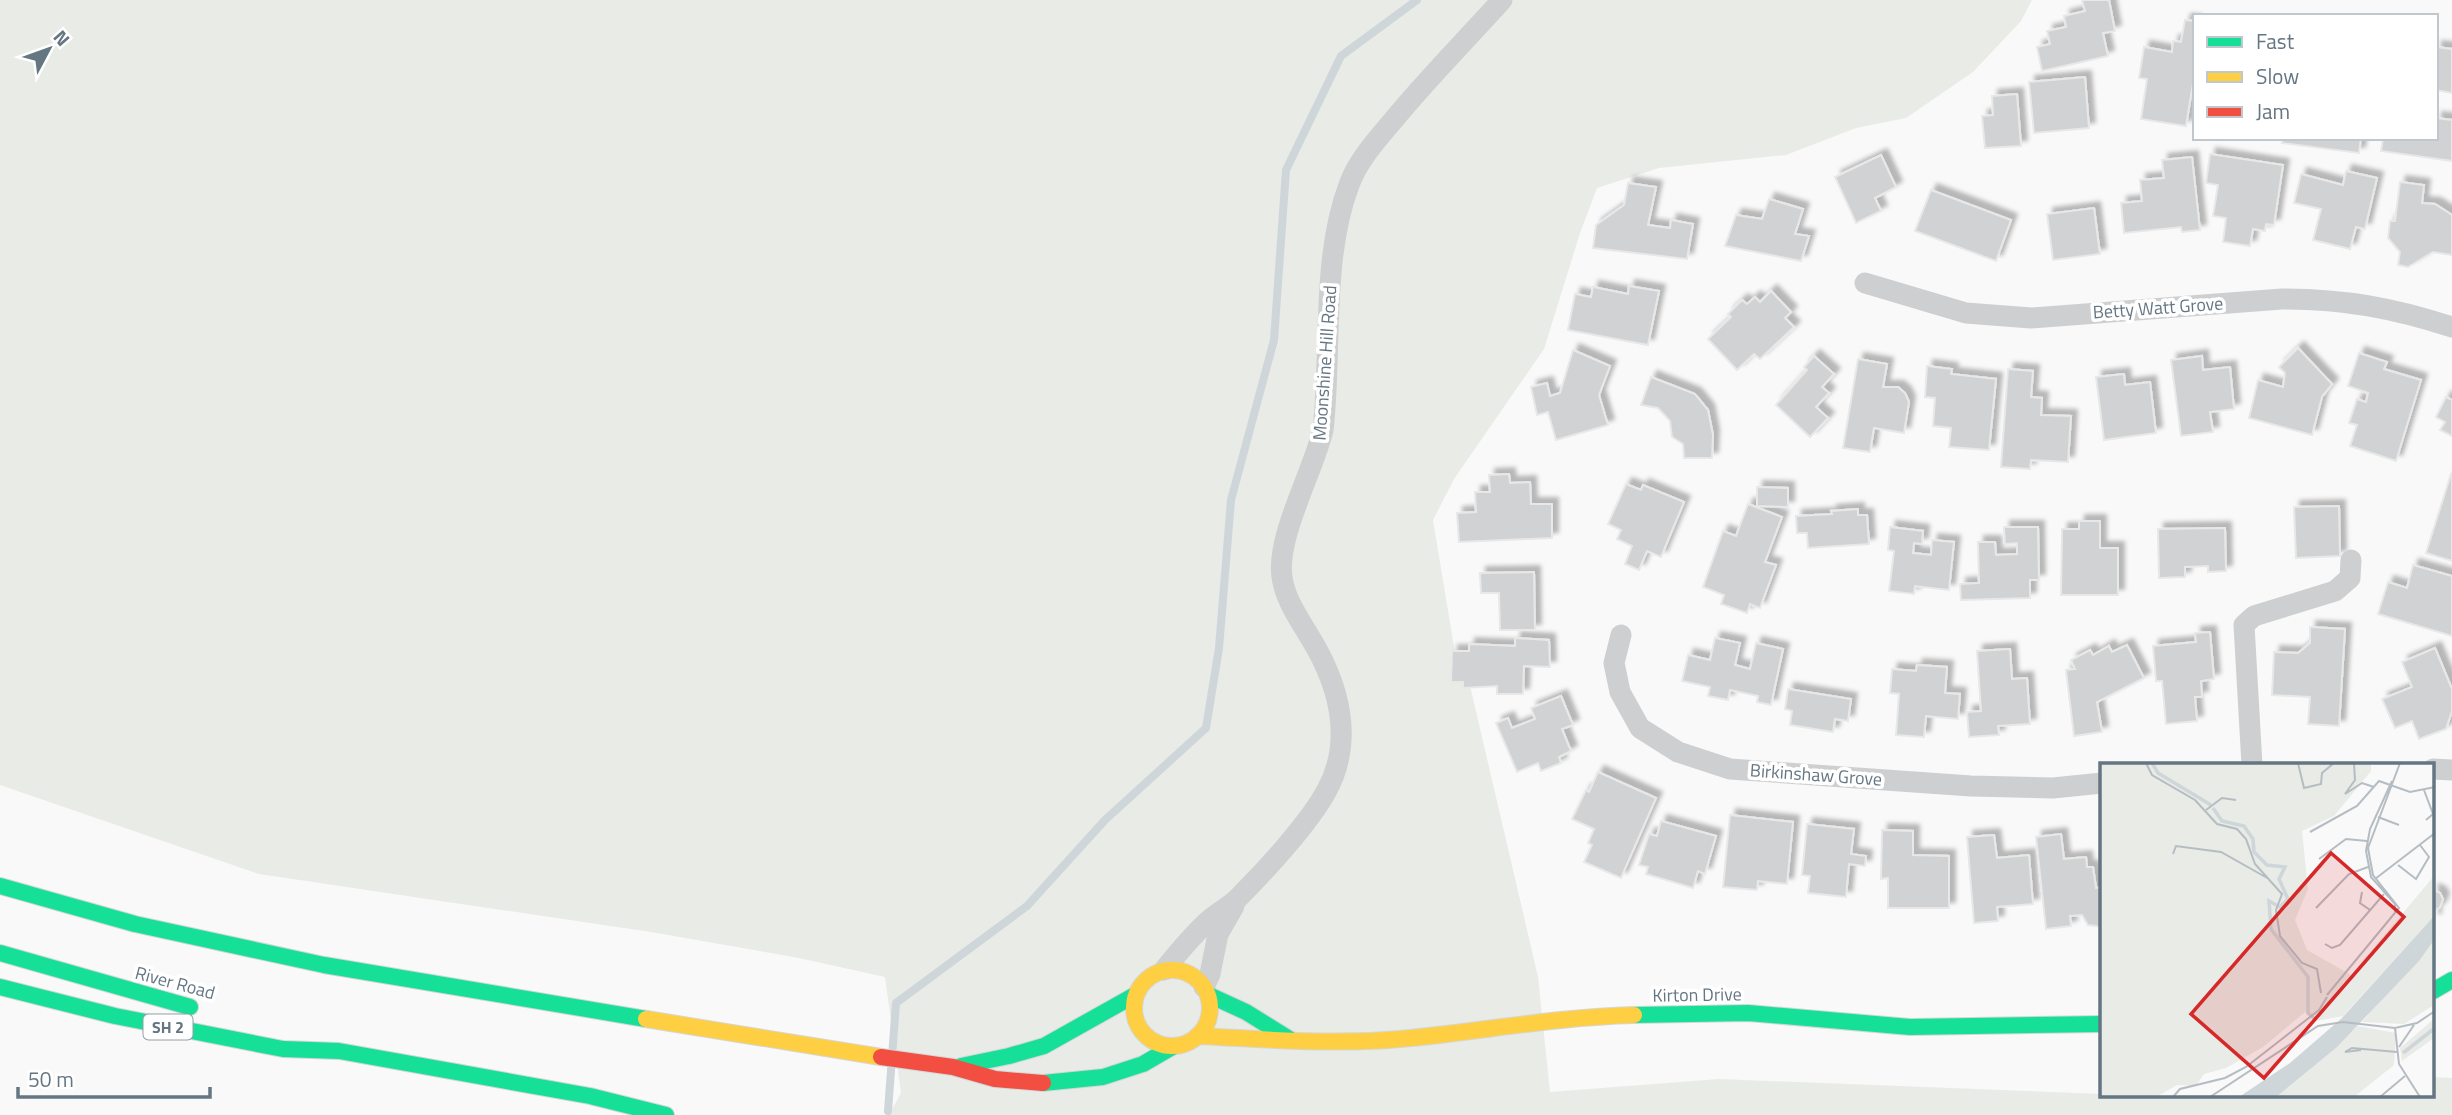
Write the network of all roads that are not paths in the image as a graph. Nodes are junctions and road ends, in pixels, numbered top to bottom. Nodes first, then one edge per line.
1 (1502, 0) edge
2 (1865, 283) dead end
3 (2452, 327) edge
4 (2351, 560) dead end
5 (1621, 635) dead end
6 (2252, 763) edge
7 (2434, 769) edge
8 (2452, 770) edge
9 (2100, 783) edge
10 (0, 886) edge
11 (1238, 898) junction
12 (0, 953) edge
13 (1164, 970) junction
14 (2452, 980) edge
15 (0, 987) edge
16 (2434, 990) edge
17 (1207, 991) junction
18 (1136, 995) junction
19 (210, 1012) dead end
20 (2100, 1024) edge
21 (288, 1032) dead end
22 (1197, 1036) junction
23 (1293, 1041) junction
24 (1174, 1046) junction
25 (339, 1051) junction
26 (953, 1068) junction
27 (666, 1115) edge

1 - 11 street, Moonshine Hill Road
2 - 3 street, Betty Watt Grove
4 - 6 street
5 - 9 street, Birkinshaw Grove
7 - 8 street
10 - 26 main road
11 - 13 street, Moonshine Hill Road
11 - 17 street, Moonshine Hill Road
12 - 19 main road, River Road / SH 2
13 - 17 main road
13 - 18 main road
14 - 16 main road
15 - 25 main road, SH 2
17 - 22 main road
17 - 23 main road, Kirton Drive
18 - 24 main road
18 - 26 main road
20 - 23 main road, Kirton Drive
21 - 25 main road, SH 2
22 - 23 main road, Kirton Drive
22 - 24 main road
24 - 26 main road
25 - 27 main road, SH 2

